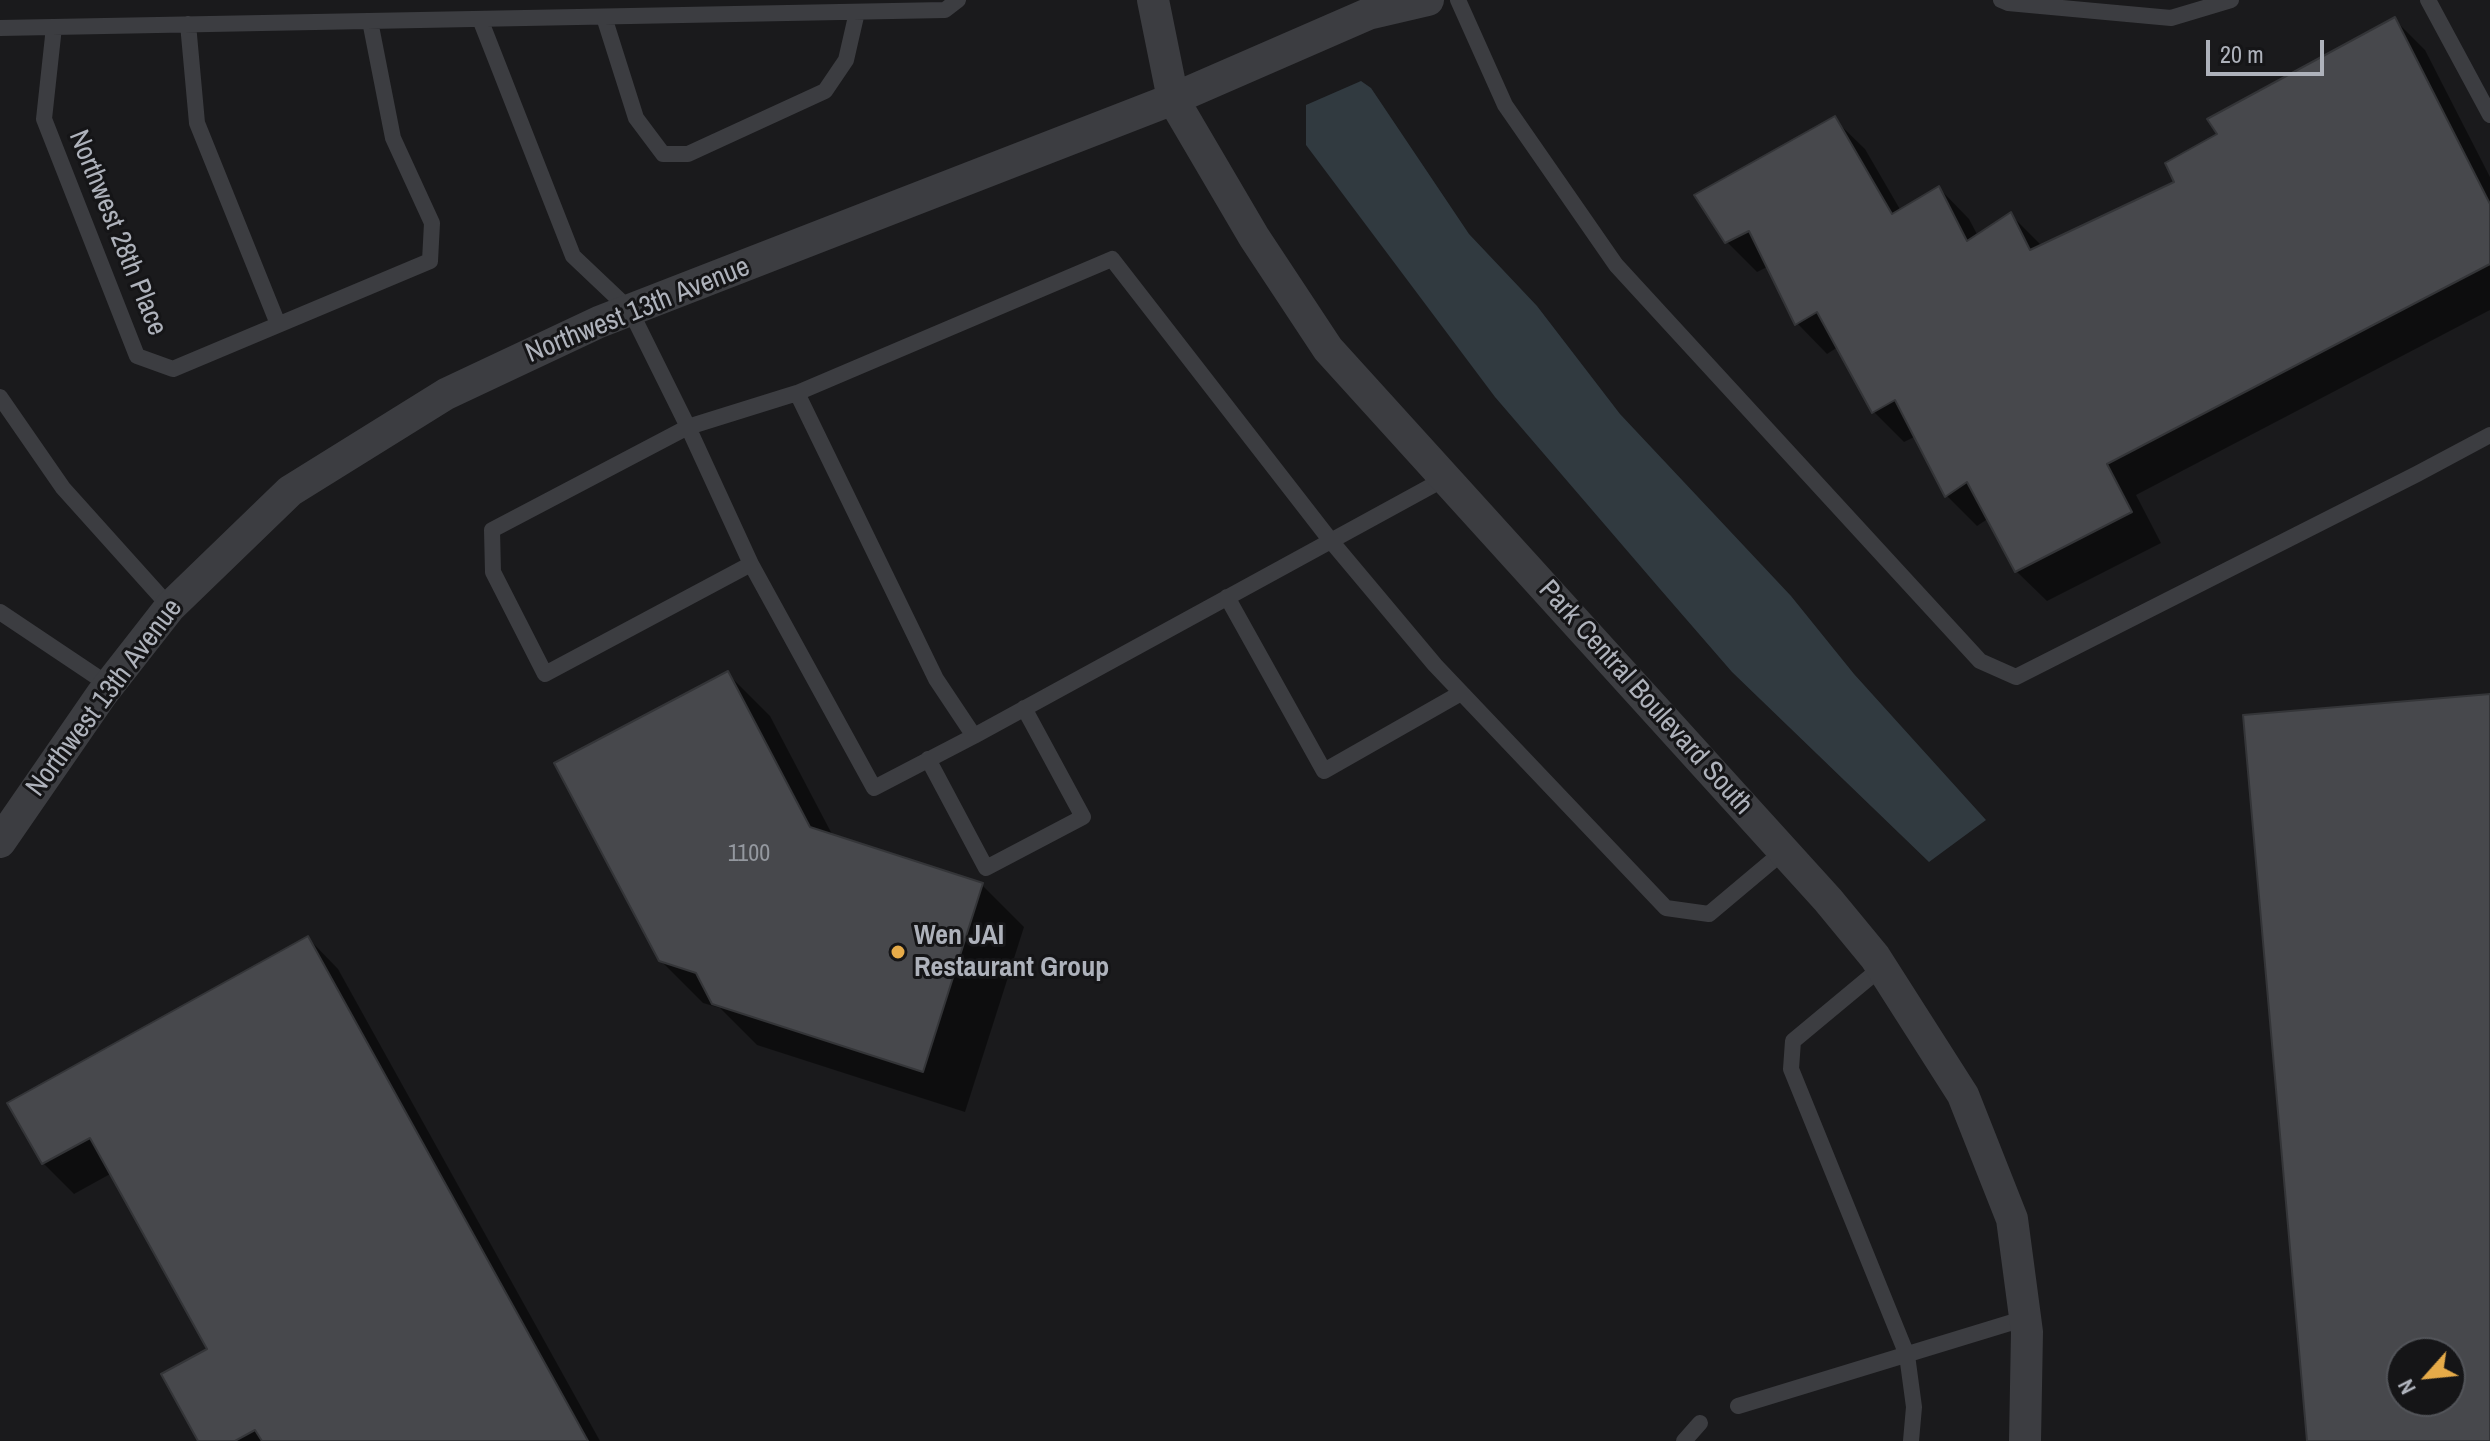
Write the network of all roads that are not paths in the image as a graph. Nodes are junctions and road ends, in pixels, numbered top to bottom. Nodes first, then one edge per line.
1 (958, 0) edge
2 (1153, 0) edge
3 (1428, 0) edge
4 (1458, 0) edge
5 (2001, 0) edge
6 (2231, 0) edge
7 (2428, 0) edge
8 (857, 12) junction
9 (604, 17) junction
10 (480, 19) junction
11 (370, 21) junction
12 (188, 24) junction
13 (54, 27) junction
14 (0, 28) edge
15 (1173, 99) junction
16 (2490, 115) edge
17 (630, 310) junction
18 (278, 324) junction
19 (797, 393) junction
20 (0, 397) edge
21 (688, 427) junction
22 (2490, 435) edge
23 (1446, 478) junction
24 (1331, 541) junction
25 (751, 564) junction
26 (1227, 597) junction
27 (170, 607) junction
28 (0, 612) edge
29 (109, 685) junction
30 (1461, 693) junction
31 (1024, 708) junction
32 (974, 736) junction
33 (928, 759) junction
34 (0, 842) edge
35 (1784, 851) junction
36 (1882, 967) junction
37 (2026, 1318) junction
38 (1907, 1355) junction
39 (1738, 1406) dead end
40 (1700, 1423) dead end
41 (1684, 1441) edge
42 (1911, 1441) edge
43 (2025, 1441) edge

1 - 8 lane
2 - 15 street, Park Central Boulevard South
3 - 15 street, Northwest 13th Avenue
4 - 22 lane
5 - 6 lane
7 - 16 lane
8 - 9 lane
8 - 9 lane
9 - 10 lane
10 - 11 lane
10 - 17 lane
11 - 12 lane
11 - 18 lane, Northwest 28th Place
12 - 13 lane
12 - 18 lane
13 - 14 lane
13 - 18 lane, Northwest 28th Place
15 - 17 street, Northwest 13th Avenue
15 - 23 street, Park Central Boulevard South
17 - 21 lane
17 - 27 street, Northwest 13th Avenue
19 - 21 lane
19 - 24 lane
19 - 32 lane
20 - 27 lane
21 - 25 lane
21 - 25 lane
23 - 24 lane
23 - 35 street, Park Central Boulevard South
24 - 26 lane
24 - 30 lane
25 - 33 lane
26 - 30 lane
26 - 31 lane
27 - 29 street, Northwest 13th Avenue
28 - 29 lane
29 - 34 street, Northwest 13th Avenue
30 - 35 lane
31 - 32 lane
31 - 33 lane
32 - 33 lane
35 - 36 street, Park Central Boulevard South
36 - 37 street, Park Central Boulevard South
36 - 38 lane
37 - 38 lane
37 - 43 street, Park Central Boulevard South
38 - 39 lane
38 - 42 lane
40 - 41 lane

